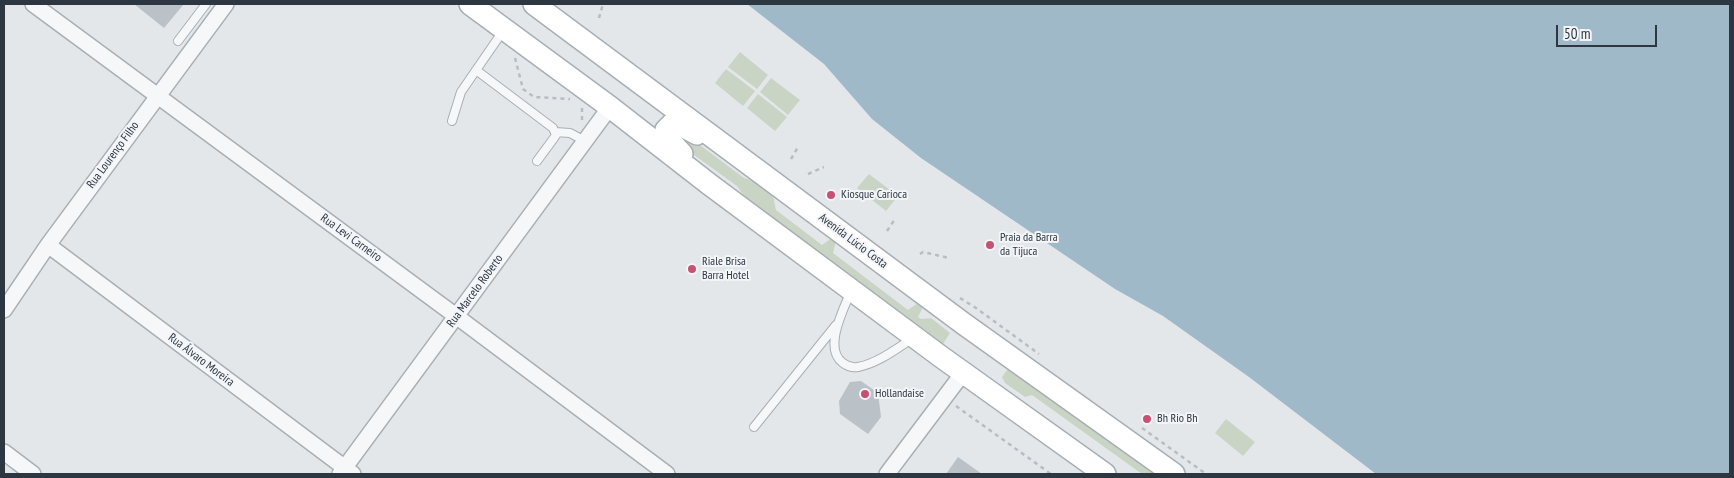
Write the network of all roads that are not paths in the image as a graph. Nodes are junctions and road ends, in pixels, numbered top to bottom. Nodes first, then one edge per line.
1 (34, 4) edge
2 (206, 4) edge
3 (226, 4) edge
4 (470, 4) edge
5 (534, 4) edge
6 (504, 30) junction
7 (178, 42) dead end
8 (476, 70) junction
9 (157, 95) junction
10 (590, 101) junction
11 (452, 121) dead end
12 (555, 132) junction
13 (586, 141) junction
14 (744, 159) junction
15 (537, 161) dead end
16 (709, 184) junction
17 (48, 245) junction
18 (852, 290) junction
19 (4, 310) edge
20 (456, 316) junction
21 (837, 324) junction
22 (915, 337) junction
23 (963, 373) junction
24 (754, 427) dead end
25 (4, 452) edge
26 (346, 472) edge
27 (33, 474) edge
28 (667, 474) edge
29 (887, 474) edge
30 (1105, 474) edge
31 (1174, 474) edge

1 - 9 street, Rua Levi Carneiro
2 - 7 lane
3 - 9 street, Rua Lourenço Filho
4 - 6 main road
5 - 14 main road, Avenida Lúcio Costa
6 - 8 lane
6 - 10 main road
8 - 11 lane
8 - 12 lane
9 - 17 street, Rua Lourenço Filho
9 - 20 street, Rua Levi Carneiro
10 - 13 street, Rua Marcelo Roberto
10 - 16 main road
12 - 13 lane
12 - 15 lane
13 - 20 street, Rua Marcelo Roberto
14 - 16 main road
14 - 31 main road, Avenida Lúcio Costa
16 - 18 main road
17 - 19 street, Rua Lourenço Filho
17 - 26 street, Rua Álvaro Moreira
18 - 21 lane
18 - 22 main road
20 - 26 street, Rua Marcelo Roberto
20 - 28 street, Rua Levi Carneiro
21 - 22 lane
21 - 24 lane
22 - 23 main road
23 - 29 street
23 - 30 main road
25 - 27 street

